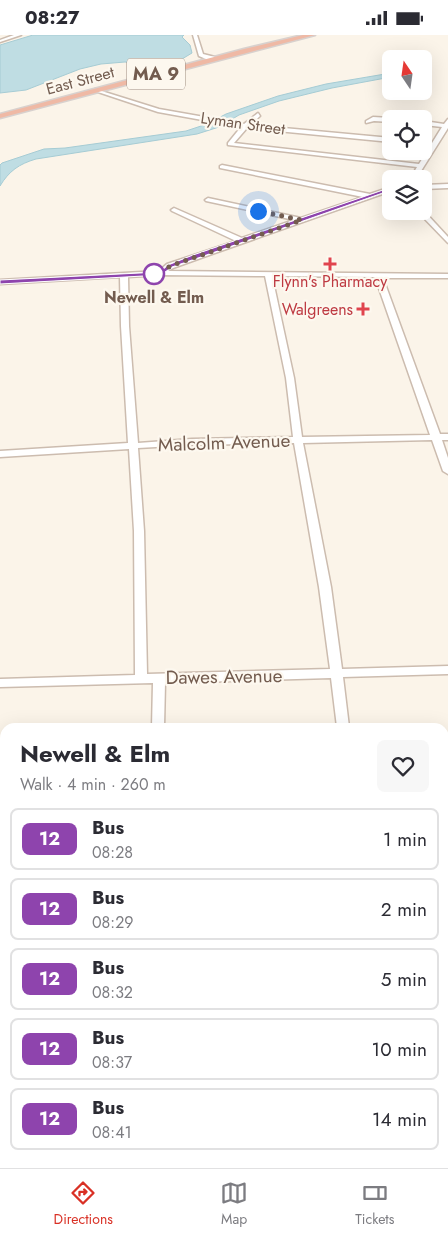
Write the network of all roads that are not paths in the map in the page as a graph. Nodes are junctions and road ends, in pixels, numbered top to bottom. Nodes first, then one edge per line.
1 (19, 35) edge
2 (195, 35) edge
3 (312, 35) edge
4 (0, 41) edge
5 (213, 59) junction
6 (97, 90) junction
7 (258, 115) dead end
8 (0, 116) edge
9 (212, 120) joint
10 (382, 120) edge
11 (229, 123) joint
12 (368, 123) dead end
13 (432, 123) edge
14 (447, 124) edge
15 (246, 125) junction
16 (382, 139) edge
17 (433, 144) joint
18 (420, 166) junction
19 (222, 167) dead end
20 (418, 170) edge
21 (448, 186) edge
22 (432, 187) edge
23 (382, 192) edge
24 (371, 196) junction
25 (208, 200) dead end
26 (174, 210) dead end
27 (302, 220) junction
28 (428, 220) edge
29 (242, 241) junction
30 (448, 241) edge
31 (161, 273) junction
32 (268, 274) junction
33 (124, 275) junction
34 (378, 275) junction
35 (448, 276) edge
36 (0, 282) edge
37 (436, 437) junction
38 (448, 437) edge
39 (298, 440) junction
40 (132, 445) junction
41 (0, 454) edge
42 (448, 471) edge
43 (448, 671) edge
44 (335, 673) junction
45 (159, 677) junction
46 (141, 678) junction
47 (0, 683) edge
48 (158, 723) edge
49 (342, 723) edge

1 - 4 street
2 - 5 street
3 - 5 highway, East Street / MA 9
5 - 6 highway, East Street / MA 9
6 - 8 highway, East Street / MA 9
6 - 9 street, Lyman Street
7 - 15 street
9 - 11 street, Lyman Street
10 - 12 street
11 - 15 street, Lyman Street
13 - 14 street
14 - 17 street
15 - 16 street, Lyman Street
15 - 18 street
17 - 18 street
18 - 20 street
19 - 24 street
21 - 22 street
23 - 24 street
24 - 27 street
25 - 27 street
26 - 29 street
27 - 29 street
28 - 30 street
29 - 31 street
31 - 32 street
31 - 33 street
32 - 34 street
32 - 39 street
33 - 36 street
33 - 40 street
34 - 35 street
34 - 37 street
37 - 38 street, Malcolm Avenue
37 - 39 street, Malcolm Avenue
37 - 42 street
39 - 40 street, Malcolm Avenue
39 - 44 street
40 - 41 street, Malcolm Avenue
40 - 46 street
43 - 44 street, Dawes Avenue
44 - 45 street, Dawes Avenue
44 - 49 street
45 - 46 street, Dawes Avenue
45 - 48 street
46 - 47 street, Dawes Avenue

